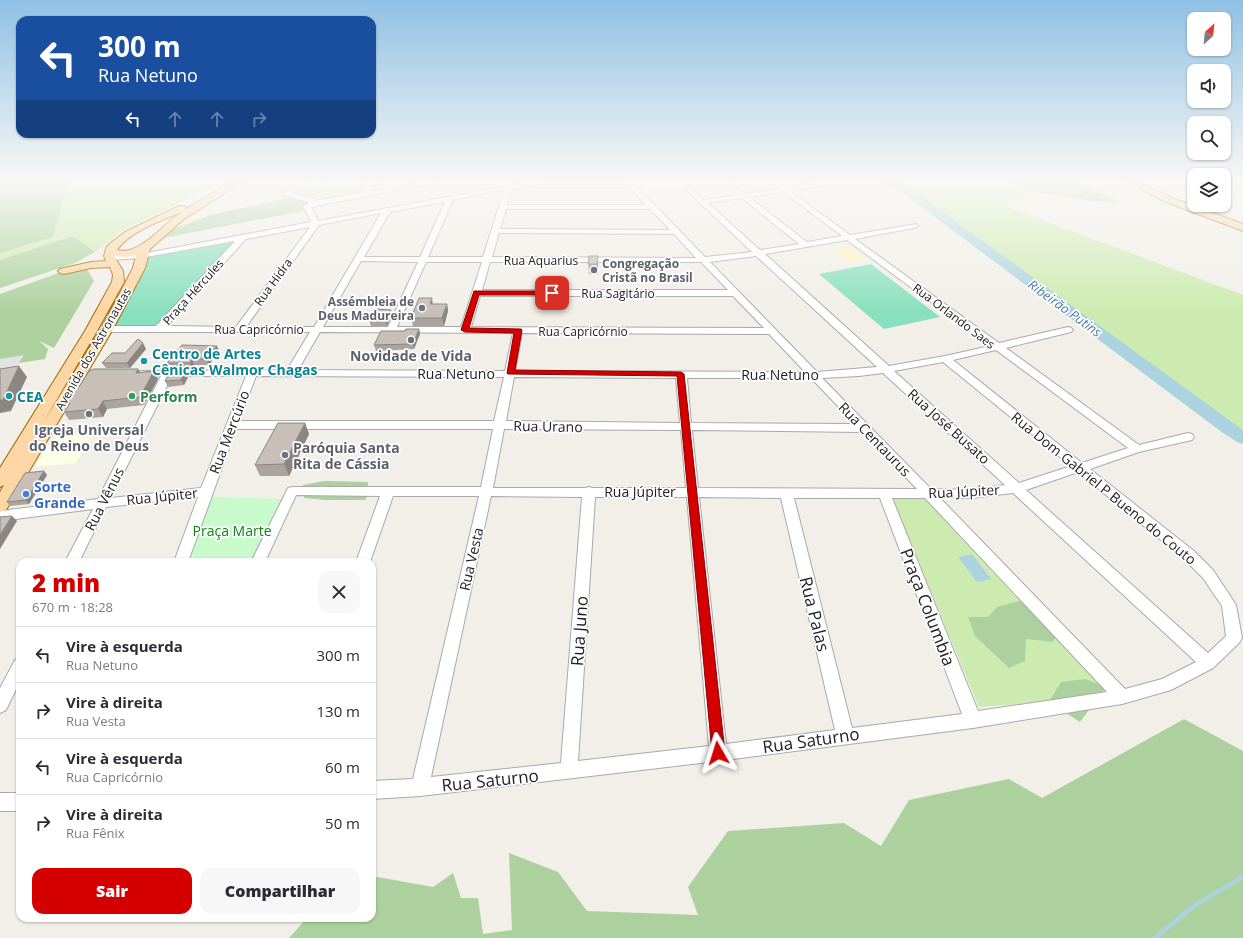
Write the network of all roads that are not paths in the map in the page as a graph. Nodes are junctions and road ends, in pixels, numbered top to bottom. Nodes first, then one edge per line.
1 (316, 224) edge
2 (146, 225) edge
3 (171, 225) edge
4 (312, 225) edge
5 (378, 225) edge
6 (439, 225) edge
7 (498, 225) edge
8 (669, 225) edge
9 (728, 225) edge
10 (780, 225) edge
11 (831, 225) edge
12 (914, 226) dead end
13 (496, 231) junction
14 (676, 232) junction
15 (126, 237) junction
16 (243, 237) junction
17 (849, 238) junction
18 (805, 245) junction
19 (146, 248) junction
20 (759, 253) junction
21 (111, 257) junction
22 (358, 259) junction
23 (423, 260) junction
24 (487, 260) junction
25 (704, 260) junction
26 (64, 271) dead end
27 (476, 293) junction
28 (735, 293) junction
29 (107, 329) junction
30 (159, 329) junction
31 (239, 329) junction
32 (316, 329) junction
33 (391, 330) junction
34 (465, 330) junction
35 (518, 330) junction
36 (1068, 330) dead end
37 (771, 331) junction
38 (996, 347) junction
39 (945, 359) junction
40 (888, 369) junction
41 (132, 372) edge
42 (168, 373) junction
43 (252, 373) junction
44 (291, 373) junction
45 (510, 373) junction
46 (681, 374) junction
47 (814, 375) junction
48 (233, 425) junction
49 (500, 425) junction
50 (686, 428) junction
51 (864, 428) junction
52 (1188, 437) dead end
53 (1137, 449) junction
54 (1080, 468) junction
55 (0, 481) edge
56 (1018, 488) junction
57 (388, 491) junction
58 (589, 491) junction
59 (206, 492) junction
60 (486, 492) junction
61 (691, 492) junction
62 (786, 492) junction
63 (884, 493) junction
64 (928, 494) junction
65 (102, 502) junction
66 (0, 506) edge
67 (0, 516) edge
68 (74, 558) edge
69 (181, 558) edge
70 (260, 558) edge
71 (364, 558) edge
72 (1234, 638) joint
73 (1208, 663) junction
74 (16, 673) edge
75 (1122, 697) junction
76 (0, 705) edge
77 (973, 720) junction
78 (845, 735) junction
79 (718, 753) junction
80 (569, 771) junction
81 (420, 787) junction
82 (376, 790) edge
83 (0, 802) edge
84 (16, 802) edge

1 - 31 street, Rua Hidra
2 - 15 main road
3 - 19 main road
4 - 16 street
5 - 22 street
6 - 23 street
7 - 13 street
8 - 14 street, Rua Centaurus
9 - 20 street, Rua José Busato
10 - 18 street
11 - 17 street, Rua Orlando Saes
12 - 17 street, Rua Aquarius
13 - 14 street
13 - 24 street
14 - 25 street, Rua Centaurus
15 - 19 main road
15 - 21 main road
16 - 19 street
16 - 30 street, Praça Hércules
17 - 18 street, Rua Aquarius
17 - 38 street, Rua Orlando Saes
18 - 20 street, Rua Aquarius
19 - 21 main road
19 - 29 main road, Avenida dos Astronautas
20 - 25 street, Rua Aquarius
20 - 40 street, Rua José Busato
21 - 26 main road
21 - 55 main road, Avenida dos Astronautas
22 - 23 street, Rua Aquarius
22 - 32 street
23 - 24 street, Rua Aquarius
23 - 33 street
24 - 25 street, Rua Aquarius
24 - 27 street
25 - 28 street, Rua Centaurus
27 - 28 street, Rua Sagitário
27 - 34 street
28 - 37 street, Rua Centaurus
29 - 30 street, Rua Capricórnio
29 - 66 main road, Avenida dos Astronautas
30 - 31 street, Rua Capricórnio
31 - 32 street, Rua Capricórnio
32 - 33 street, Rua Capricórnio
32 - 44 street
33 - 34 street, Rua Capricórnio
34 - 35 street, Rua Capricórnio
35 - 37 street, Rua Capricórnio
35 - 45 street, Rua Vesta
36 - 38 street, Rua Netuno
37 - 47 street, Rua Centaurus
38 - 39 street, Rua Netuno
38 - 53 street, Rua Orlando Saes
39 - 40 street, Rua Netuno
39 - 54 street, Rua Dom Gabriel P Bueno do Couto
40 - 47 street, Rua Netuno
40 - 56 street, Rua José Busato
41 - 42 street, Rua Netuno
42 - 43 street, Rua Netuno
42 - 65 street, Rua Vênus
43 - 44 street, Rua Netuno
43 - 48 street, Rua Mercúrio
44 - 45 street, Rua Netuno
45 - 46 street, Rua Netuno
45 - 49 street, Rua Vesta
46 - 47 street, Rua Netuno
46 - 50 street
47 - 51 street, Rua Centaurus
48 - 49 street, Rua Urano
48 - 59 street, Rua Mercúrio
49 - 50 street, Rua Urano
49 - 60 street, Rua Vesta
50 - 51 street, Rua Urano
50 - 61 street
51 - 64 street, Rua Centaurus
52 - 53 street, Rua Júpiter
53 - 54 street, Rua Júpiter
54 - 56 street, Rua Júpiter
54 - 72 street, Rua Dom Gabriel P Bueno do Couto
56 - 64 street, Rua Júpiter
56 - 73 street, Rua José Busato
57 - 60 street, Rua Júpiter
57 - 70 street, Rua Júpiter
57 - 71 street
58 - 60 street, Rua Júpiter
58 - 61 street, Rua Júpiter
58 - 80 street, Rua Juno
59 - 65 street, Rua Júpiter
59 - 69 street
60 - 81 street, Rua Vesta
61 - 62 street, Rua Júpiter
61 - 79 street
62 - 63 street, Rua Júpiter
62 - 78 street, Rua Palas
63 - 64 street, Rua Júpiter
63 - 77 street, Praça Columbia
64 - 75 street, Rua Centaurus
65 - 67 street, Rua Júpiter
65 - 68 street, Rua Vênus
72 - 73 street, Rua Saturno
73 - 75 street, Rua Saturno
74 - 76 street
75 - 77 street, Rua Saturno
77 - 78 street, Rua Saturno
78 - 79 street, Rua Saturno
79 - 80 street, Rua Saturno
80 - 81 street, Rua Saturno
81 - 82 street, Rua Saturno
83 - 84 street

